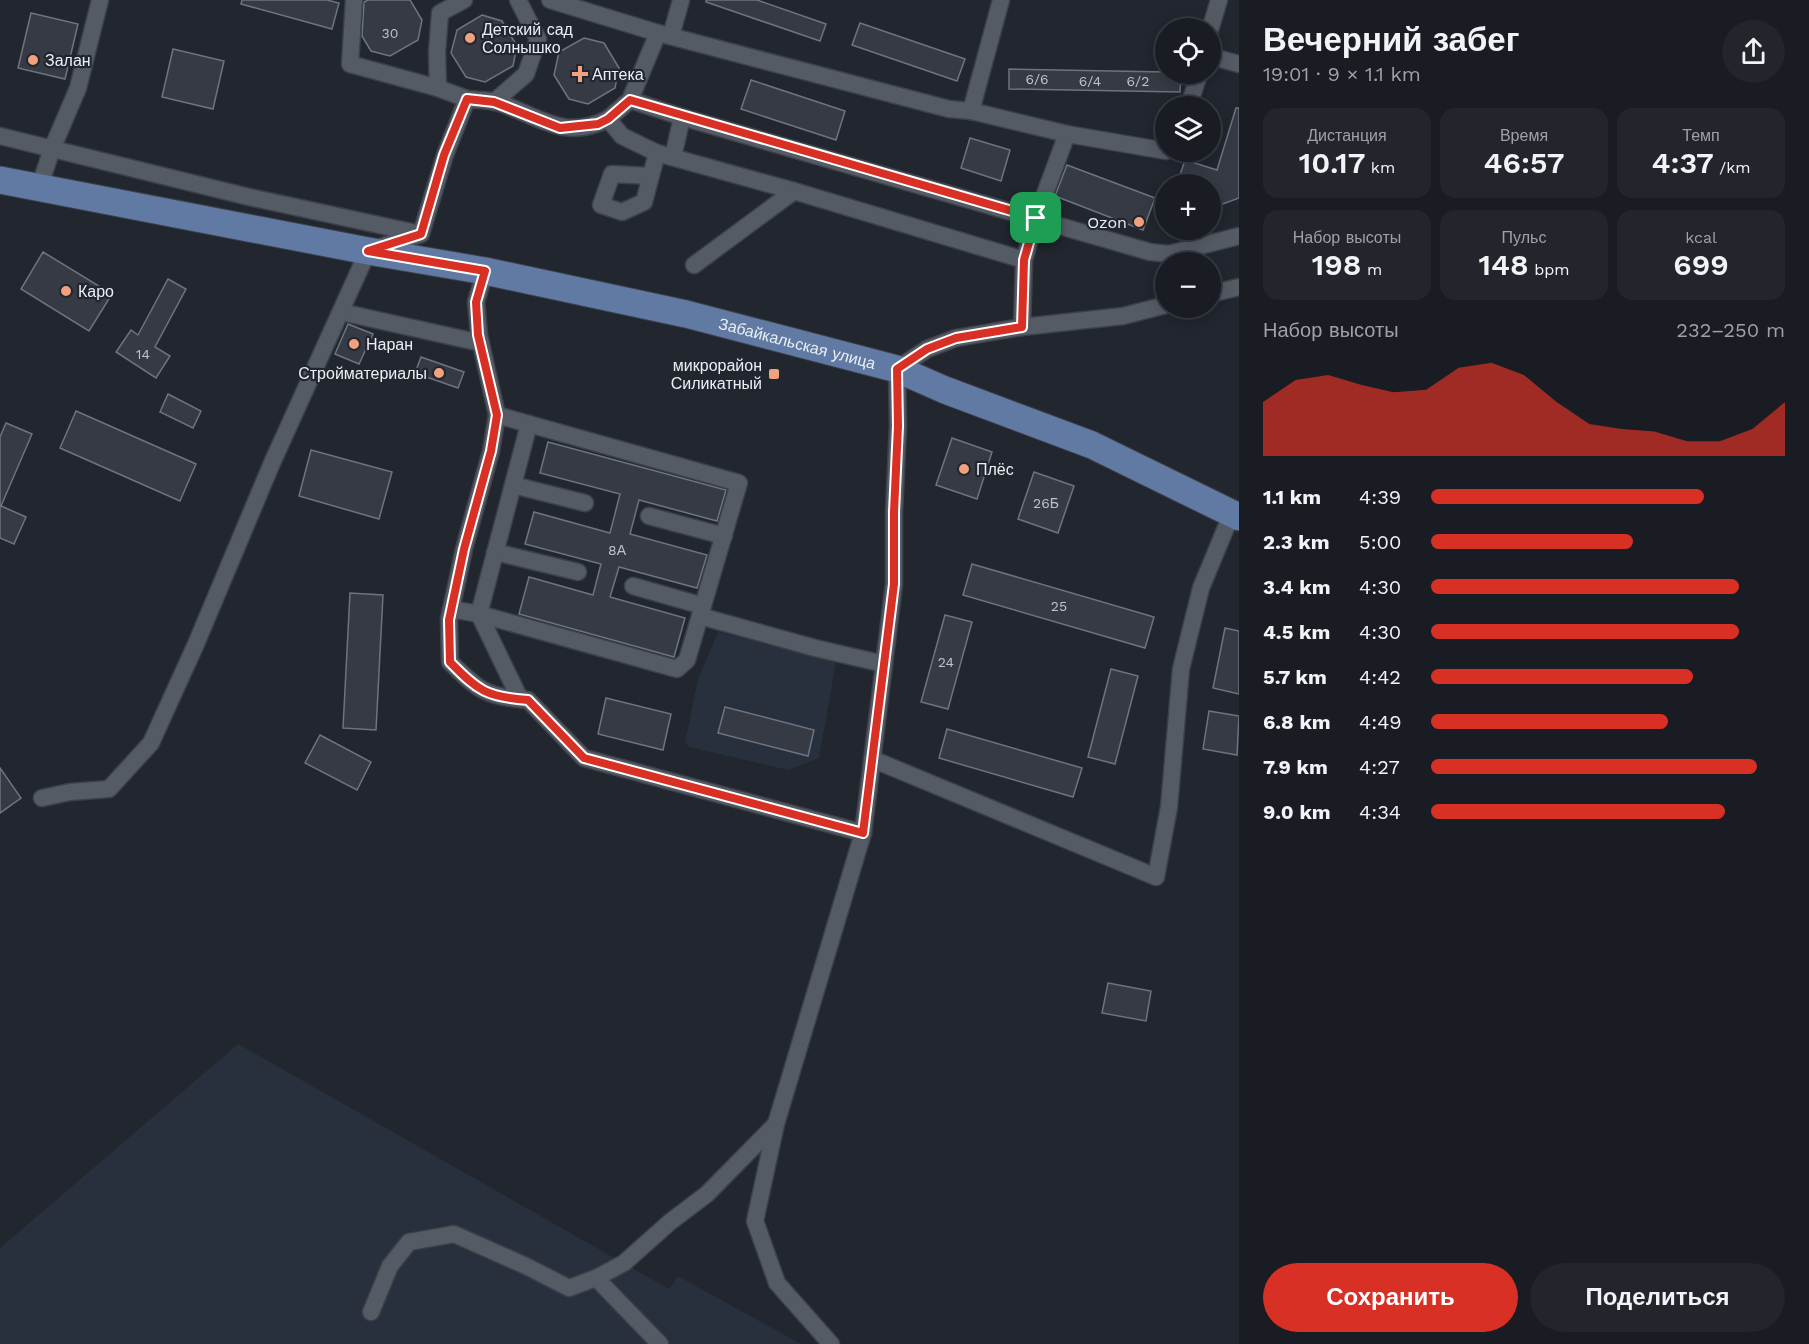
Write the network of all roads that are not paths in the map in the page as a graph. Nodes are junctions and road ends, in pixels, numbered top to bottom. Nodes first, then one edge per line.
1 (99, 0) edge
2 (354, 0) edge
3 (464, 0) edge
4 (518, 0) edge
5 (550, 0) edge
6 (681, 0) edge
7 (1001, 0) edge
8 (1219, 0) edge
9 (1214, 18) edge
10 (664, 35) junction
11 (1221, 59) edge
12 (1239, 64) edge
13 (438, 88) junction
14 (467, 99) junction
15 (630, 100) junction
16 (494, 102) junction
17 (971, 111) junction
18 (682, 117) junction
19 (608, 119) junction
20 (1067, 134) junction
21 (0, 136) edge
22 (52, 149) junction
23 (1155, 149) edge
24 (665, 155) junction
25 (651, 176) dead end
26 (0, 180) edge
27 (39, 188) junction
28 (794, 191) junction
29 (1036, 218) junction
30 (421, 234) junction
31 (1239, 236) edge
32 (368, 251) junction
33 (1024, 260) junction
34 (694, 265) dead end
35 (485, 271) junction
36 (1239, 287) edge
37 (1221, 291) edge
38 (1155, 308) edge
39 (341, 312) junction
40 (1022, 327) junction
41 (481, 343) junction
42 (897, 369) junction
43 (497, 415) junction
44 (529, 424) junction
45 (513, 485) junction
46 (585, 503) dead end
47 (1235, 514) edge
48 (649, 516) dead end
49 (724, 536) junction
50 (495, 552) junction
51 (578, 572) dead end
52 (633, 586) dead end
53 (451, 609) junction
54 (702, 611) junction
55 (479, 614) junction
56 (884, 664) junction
57 (520, 699) junction
58 (872, 759) junction
59 (42, 798) dead end
60 (863, 833) junction
61 (776, 1124) junction
62 (596, 1278) junction
63 (371, 1312) dead end
64 (660, 1344) edge
65 (831, 1344) edge

1 - 22 street
2 - 13 street
3 - 13 street
4 - 16 street
5 - 10 street
6 - 10 street
7 - 17 street
8 - 9 street
10 - 15 street
10 - 17 street
11 - 12 street
13 - 14 street
14 - 16 street
14 - 30 street
15 - 18 street
15 - 19 street
16 - 19 street
17 - 20 street
18 - 24 street
18 - 29 street
19 - 24 street
20 - 23 street
20 - 29 street
21 - 22 street
22 - 27 street
22 - 30 street
24 - 25 street
24 - 28 street
26 - 27 main road, Забайкальская улица
27 - 32 main road, Забайкальская улица
28 - 33 street
28 - 34 street
29 - 31 street
29 - 33 street
30 - 32 street
32 - 35 main road, Забайкальская улица
32 - 39 street
33 - 40 street
35 - 41 street
35 - 42 main road, Забайкальская улица
36 - 37 street
38 - 40 street
39 - 41 street
39 - 59 street
40 - 42 street
41 - 43 street
42 - 47 main road, Забайкальская улица
42 - 56 street
43 - 44 street
43 - 53 street
44 - 45 street
44 - 49 street
45 - 46 street
45 - 50 street
47 - 58 street
48 - 49 street
49 - 54 street
50 - 51 street
50 - 55 street
52 - 54 street
53 - 55 street
53 - 57 street
54 - 55 street
54 - 56 street
55 - 57 street
56 - 58 street
57 - 60 street
58 - 60 street
60 - 61 street
61 - 62 street
61 - 65 street
62 - 63 street
62 - 64 street

